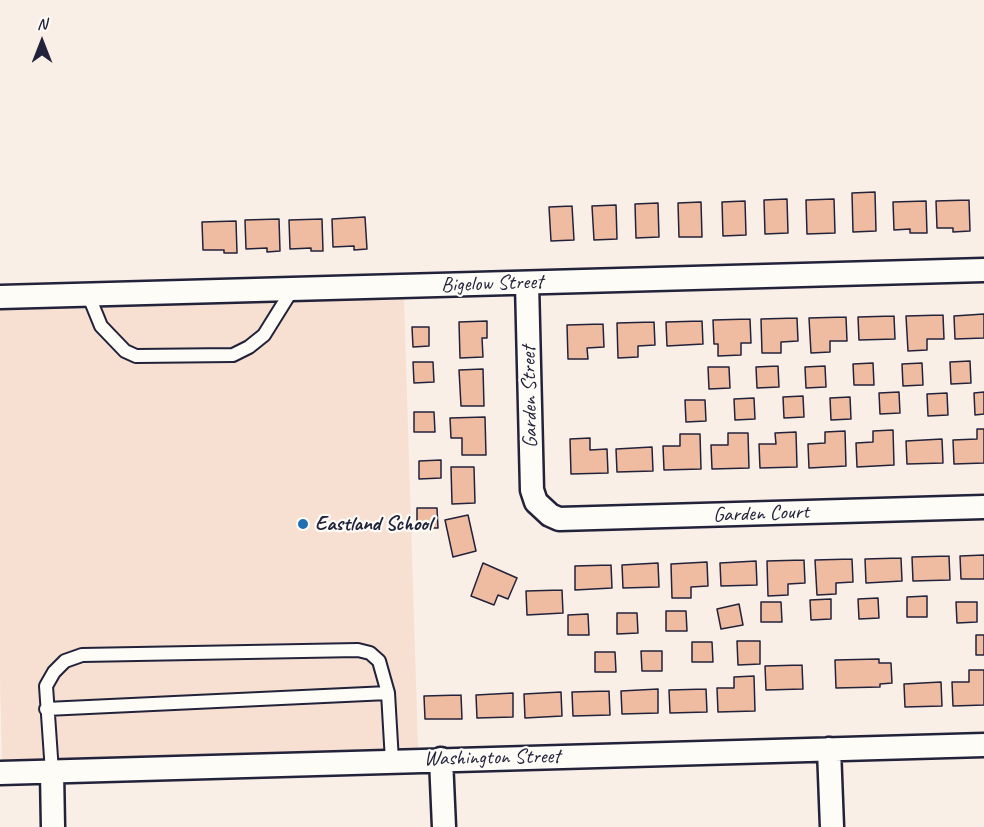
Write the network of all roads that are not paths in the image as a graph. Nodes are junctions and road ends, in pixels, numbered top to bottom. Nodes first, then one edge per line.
1 (984, 270) edge
2 (527, 283) junction
3 (292, 290) junction
4 (88, 294) junction
5 (0, 297) edge
6 (984, 507) edge
7 (541, 508) joint
8 (388, 693) junction
9 (46, 709) junction
10 (984, 745) edge
11 (830, 749) junction
12 (441, 759) junction
13 (392, 761) junction
14 (52, 772) junction
15 (0, 773) edge
16 (53, 827) edge
17 (444, 827) edge
18 (832, 827) edge

1 - 2 street, Bigelow Street
2 - 3 street, Bigelow Street
2 - 7 street, Garden Street
3 - 4 street, Bigelow Street
3 - 4 lane
4 - 5 street, Bigelow Street
6 - 7 street, Garden Court
8 - 9 lane
8 - 9 lane
8 - 13 lane
9 - 14 lane
10 - 11 street, Washington Street
11 - 12 street, Washington Street
11 - 18 street
12 - 13 street, Washington Street
12 - 17 street
13 - 14 street, Washington Street
14 - 15 street, Washington Street
14 - 16 street

